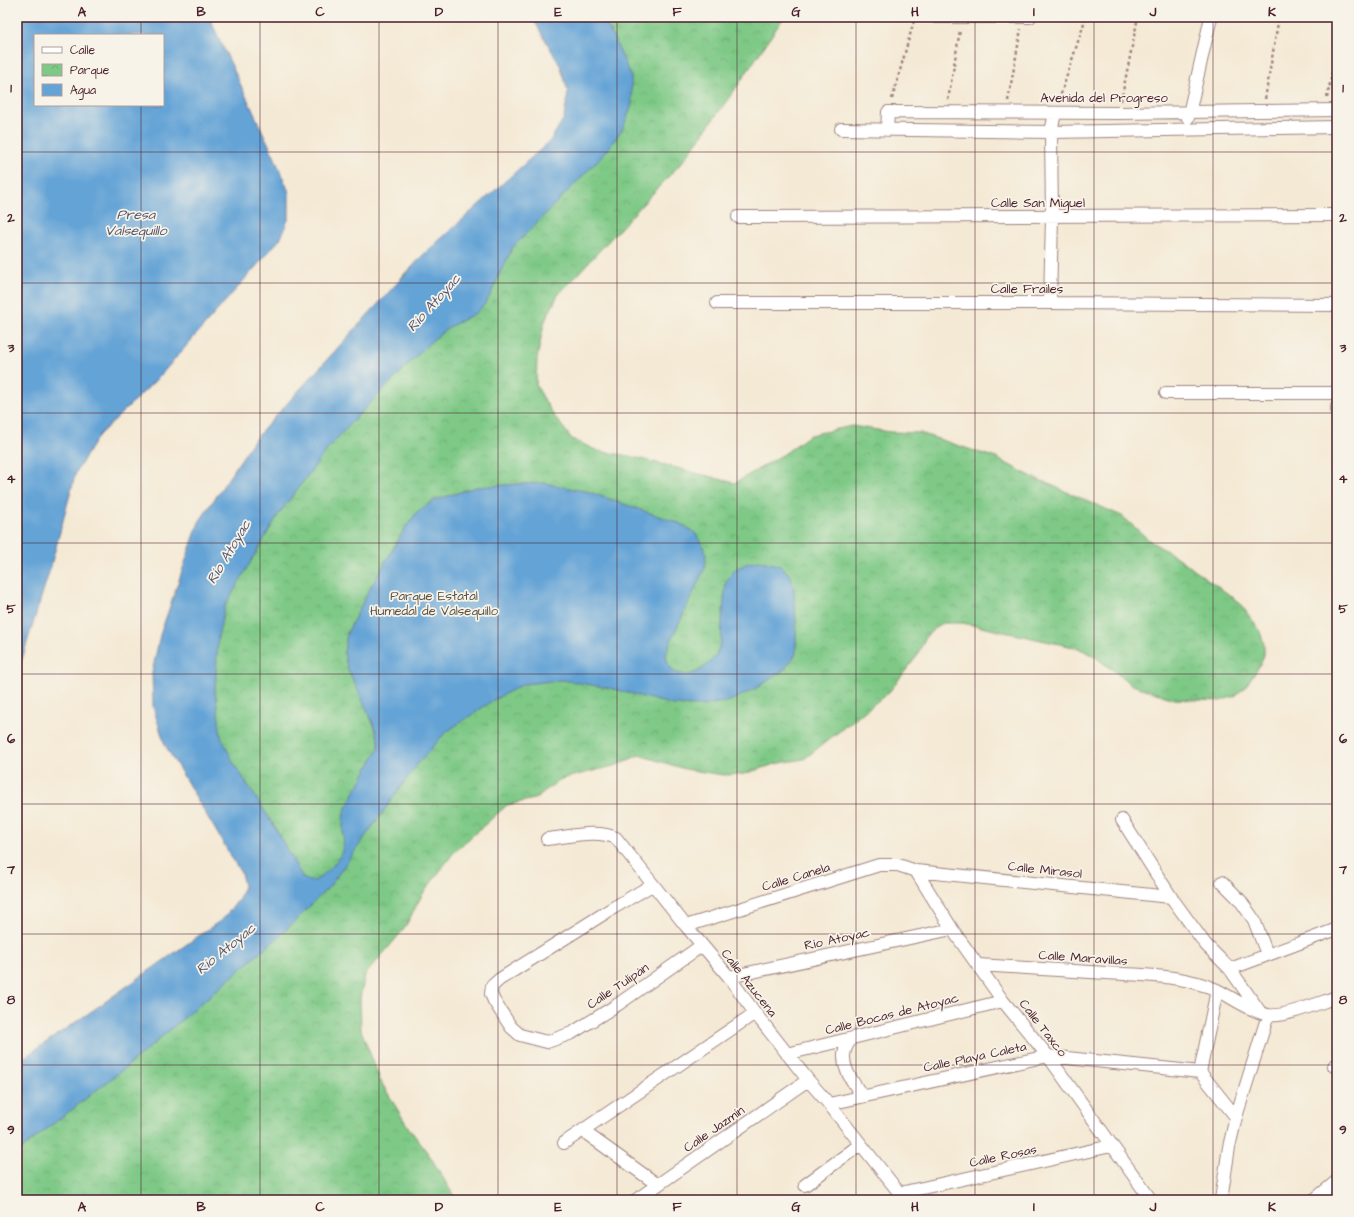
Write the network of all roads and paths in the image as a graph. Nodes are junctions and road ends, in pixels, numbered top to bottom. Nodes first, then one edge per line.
1 (915, 17) edge
2 (936, 17) edge
3 (962, 17) edge
4 (1024, 17) edge
5 (1030, 17) edge
6 (1086, 17) edge
7 (1138, 17) edge
8 (1211, 17) edge
9 (1279, 17) edge
10 (1337, 49) edge
11 (1325, 110) junction
12 (1337, 110) edge
13 (1263, 111) junction
14 (888, 112) junction
15 (946, 112) junction
16 (1006, 112) junction
17 (1190, 112) junction
18 (1055, 113) junction
19 (1119, 113) junction
20 (1337, 126) edge
21 (841, 129) dead end
22 (1186, 129) junction
23 (887, 130) junction
24 (1051, 132) junction
25 (1337, 215) edge
26 (738, 217) dead end
27 (1052, 217) junction
28 (1050, 303) junction
29 (718, 304) dead end
30 (1337, 305) edge
31 (1166, 393) dead end
32 (1337, 393) edge
33 (1337, 407) edge
34 (1337, 411) edge
35 (1122, 820) dead end
36 (547, 839) dead end
37 (916, 871) junction
38 (1222, 882) dead end
39 (652, 885) junction
40 (1171, 897) junction
41 (686, 926) junction
42 (952, 929) junction
43 (1337, 929) edge
44 (701, 946) junction
45 (1267, 954) junction
46 (978, 965) junction
47 (1230, 969) junction
48 (729, 978) junction
49 (1217, 990) junction
50 (1337, 997) edge
51 (1004, 1001) junction
52 (754, 1013) junction
53 (1264, 1013) junction
54 (851, 1038) junction
55 (787, 1054) junction
56 (1048, 1056) junction
57 (1200, 1072) junction
58 (808, 1080) junction
59 (862, 1096) junction
60 (829, 1104) junction
61 (1236, 1117) junction
62 (583, 1130) junction
63 (564, 1143) dead end
64 (861, 1144) junction
65 (1111, 1146) junction
66 (1337, 1182) edge
67 (658, 1185) junction
68 (805, 1185) dead end
69 (903, 1196) edge
70 (636, 1200) edge
71 (1151, 1200) edge
72 (1221, 1200) edge
73 (1314, 1200) edge

1 - 14 path
2 - 3 street
3 - 4 street
3 - 15 path
4 - 5 street
4 - 16 path
6 - 18 path
7 - 19 path
8 - 17 street
9 - 13 path
10 - 11 path
11 - 12 street, Avenida del Progreso
11 - 13 street, Avenida del Progreso
13 - 17 street, Avenida del Progreso
14 - 15 street, Avenida del Progreso
14 - 23 street
15 - 16 street, Avenida del Progreso
16 - 18 street, Avenida del Progreso
17 - 19 street, Avenida del Progreso
17 - 22 street
18 - 19 street, Avenida del Progreso
18 - 24 street
20 - 22 street
21 - 23 street
22 - 24 street
23 - 24 street
24 - 27 street
25 - 27 street, Calle San Miguel
26 - 27 street, Calle San Miguel
27 - 28 street
28 - 29 street, Calle Frailes
28 - 30 street, Calle Frailes
31 - 32 street
33 - 34 street
35 - 40 street
36 - 39 street, Calle Azucena
37 - 40 street, Calle Mirasol
37 - 41 street, Calle Canela
37 - 42 street, Calle Taxco
38 - 45 street
39 - 41 street, Calle Azucena
39 - 44 street, Calle Tulipán
40 - 47 street
41 - 44 street, Calle Azucena
42 - 46 street, Calle Taxco
42 - 48 street, Río Atoyac
43 - 45 street
44 - 48 street, Calle Azucena
45 - 47 street
46 - 49 street, Calle Maravillas
46 - 51 street, Calle Taxco
47 - 53 street
48 - 52 street, Calle Azucena
49 - 53 street, Calle Maravillas
49 - 57 street
50 - 53 street
51 - 54 street, Calle Bocas de Atoyac
51 - 56 street, Calle Taxco
52 - 55 street, Calle Azucena
52 - 62 street
53 - 61 street
54 - 55 street, Calle Bocas de Atoyac
54 - 59 street
55 - 58 street, Calle Azucena
56 - 57 street, Calle Playa Caleta
56 - 59 street, Calle Playa Caleta
56 - 65 street, Calle Taxco
57 - 61 street
58 - 60 street, Calle Azucena
58 - 67 street, Calle Jazmín
59 - 60 street, Calle Playa Caleta
60 - 64 street, Calle Azucena
61 - 72 street
62 - 63 street
62 - 67 street
64 - 68 street
64 - 69 street, Calle Azucena
65 - 69 street, Calle Rosas
65 - 71 street, Calle Taxco
66 - 73 street
67 - 70 street, Calle Jazmín

